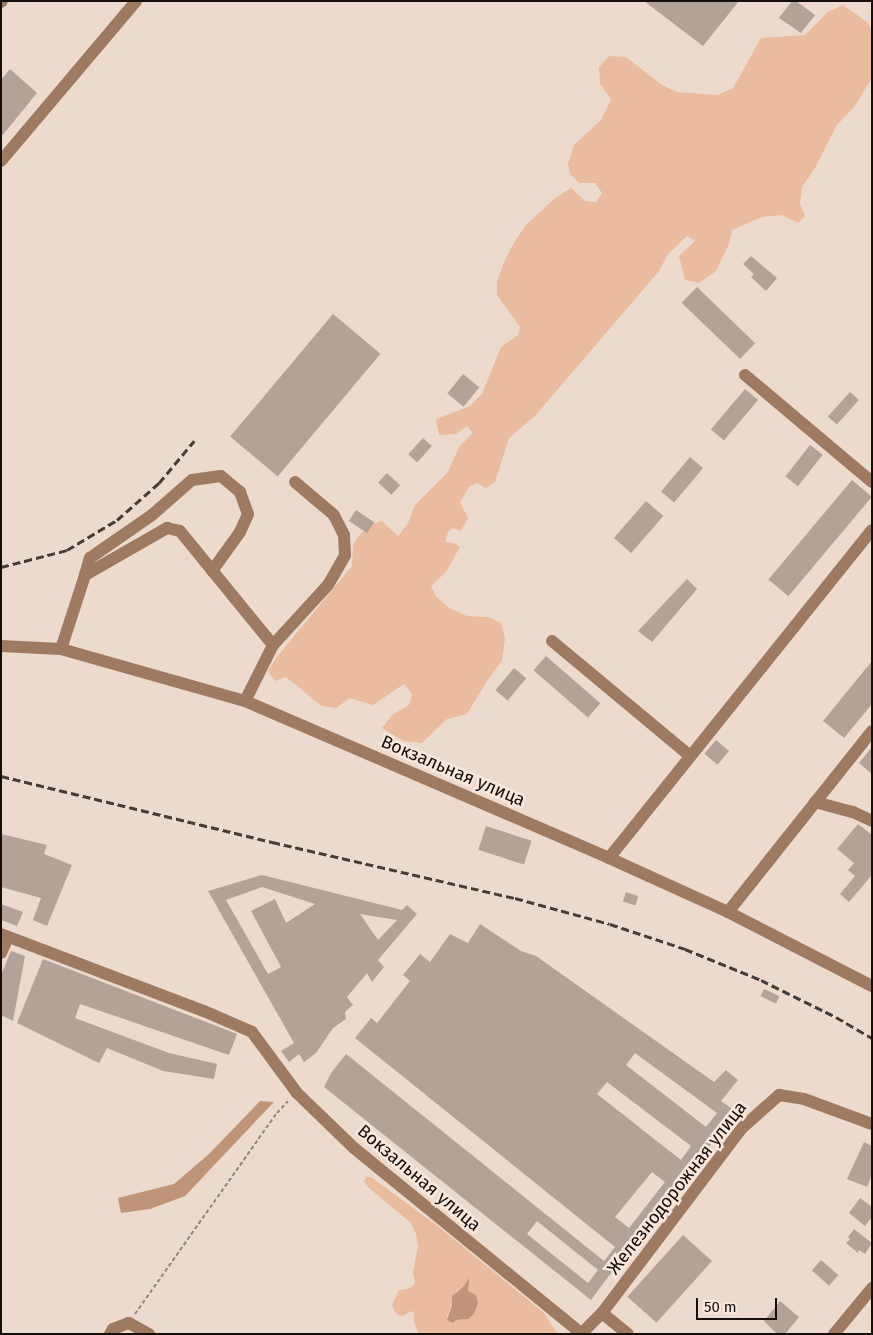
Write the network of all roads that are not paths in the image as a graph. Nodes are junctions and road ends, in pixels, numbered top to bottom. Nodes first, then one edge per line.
1 (136, 1) edge
2 (1, 161) edge
3 (745, 375) dead end
4 (295, 482) dead end
5 (872, 482) edge
6 (872, 530) edge
7 (212, 571) junction
8 (85, 575) junction
9 (552, 641) dead end
10 (273, 645) junction
11 (1, 646) edge
12 (61, 649) junction
13 (245, 701) junction
14 (872, 731) edge
15 (689, 756) junction
16 (816, 802) junction
17 (872, 821) edge
18 (609, 858) junction
19 (728, 912) junction
20 (5, 936) edge
21 (1, 953) edge
22 (872, 986) edge
23 (872, 1124) edge
24 (872, 1288) edge
25 (602, 1313) junction
26 (110, 1334) edge
27 (149, 1334) edge
28 (581, 1334) edge
29 (628, 1334) edge
30 (834, 1334) edge

1 - 2 street
3 - 5 street
4 - 10 street
6 - 15 street
7 - 8 street
7 - 8 street
7 - 10 street
8 - 12 street
9 - 15 street
10 - 13 street
11 - 12 street, Вокзальная улица
12 - 13 street, Вокзальная улица
13 - 18 street, Вокзальная улица
14 - 16 street
15 - 18 street
16 - 17 street
16 - 19 street
18 - 19 street, Вокзальная улица
19 - 22 street, Вокзальная улица
20 - 21 street
20 - 28 street, Вокзальная улица
23 - 25 street, Железнодорожная улица
24 - 30 street
25 - 28 street
25 - 29 street
26 - 27 street

